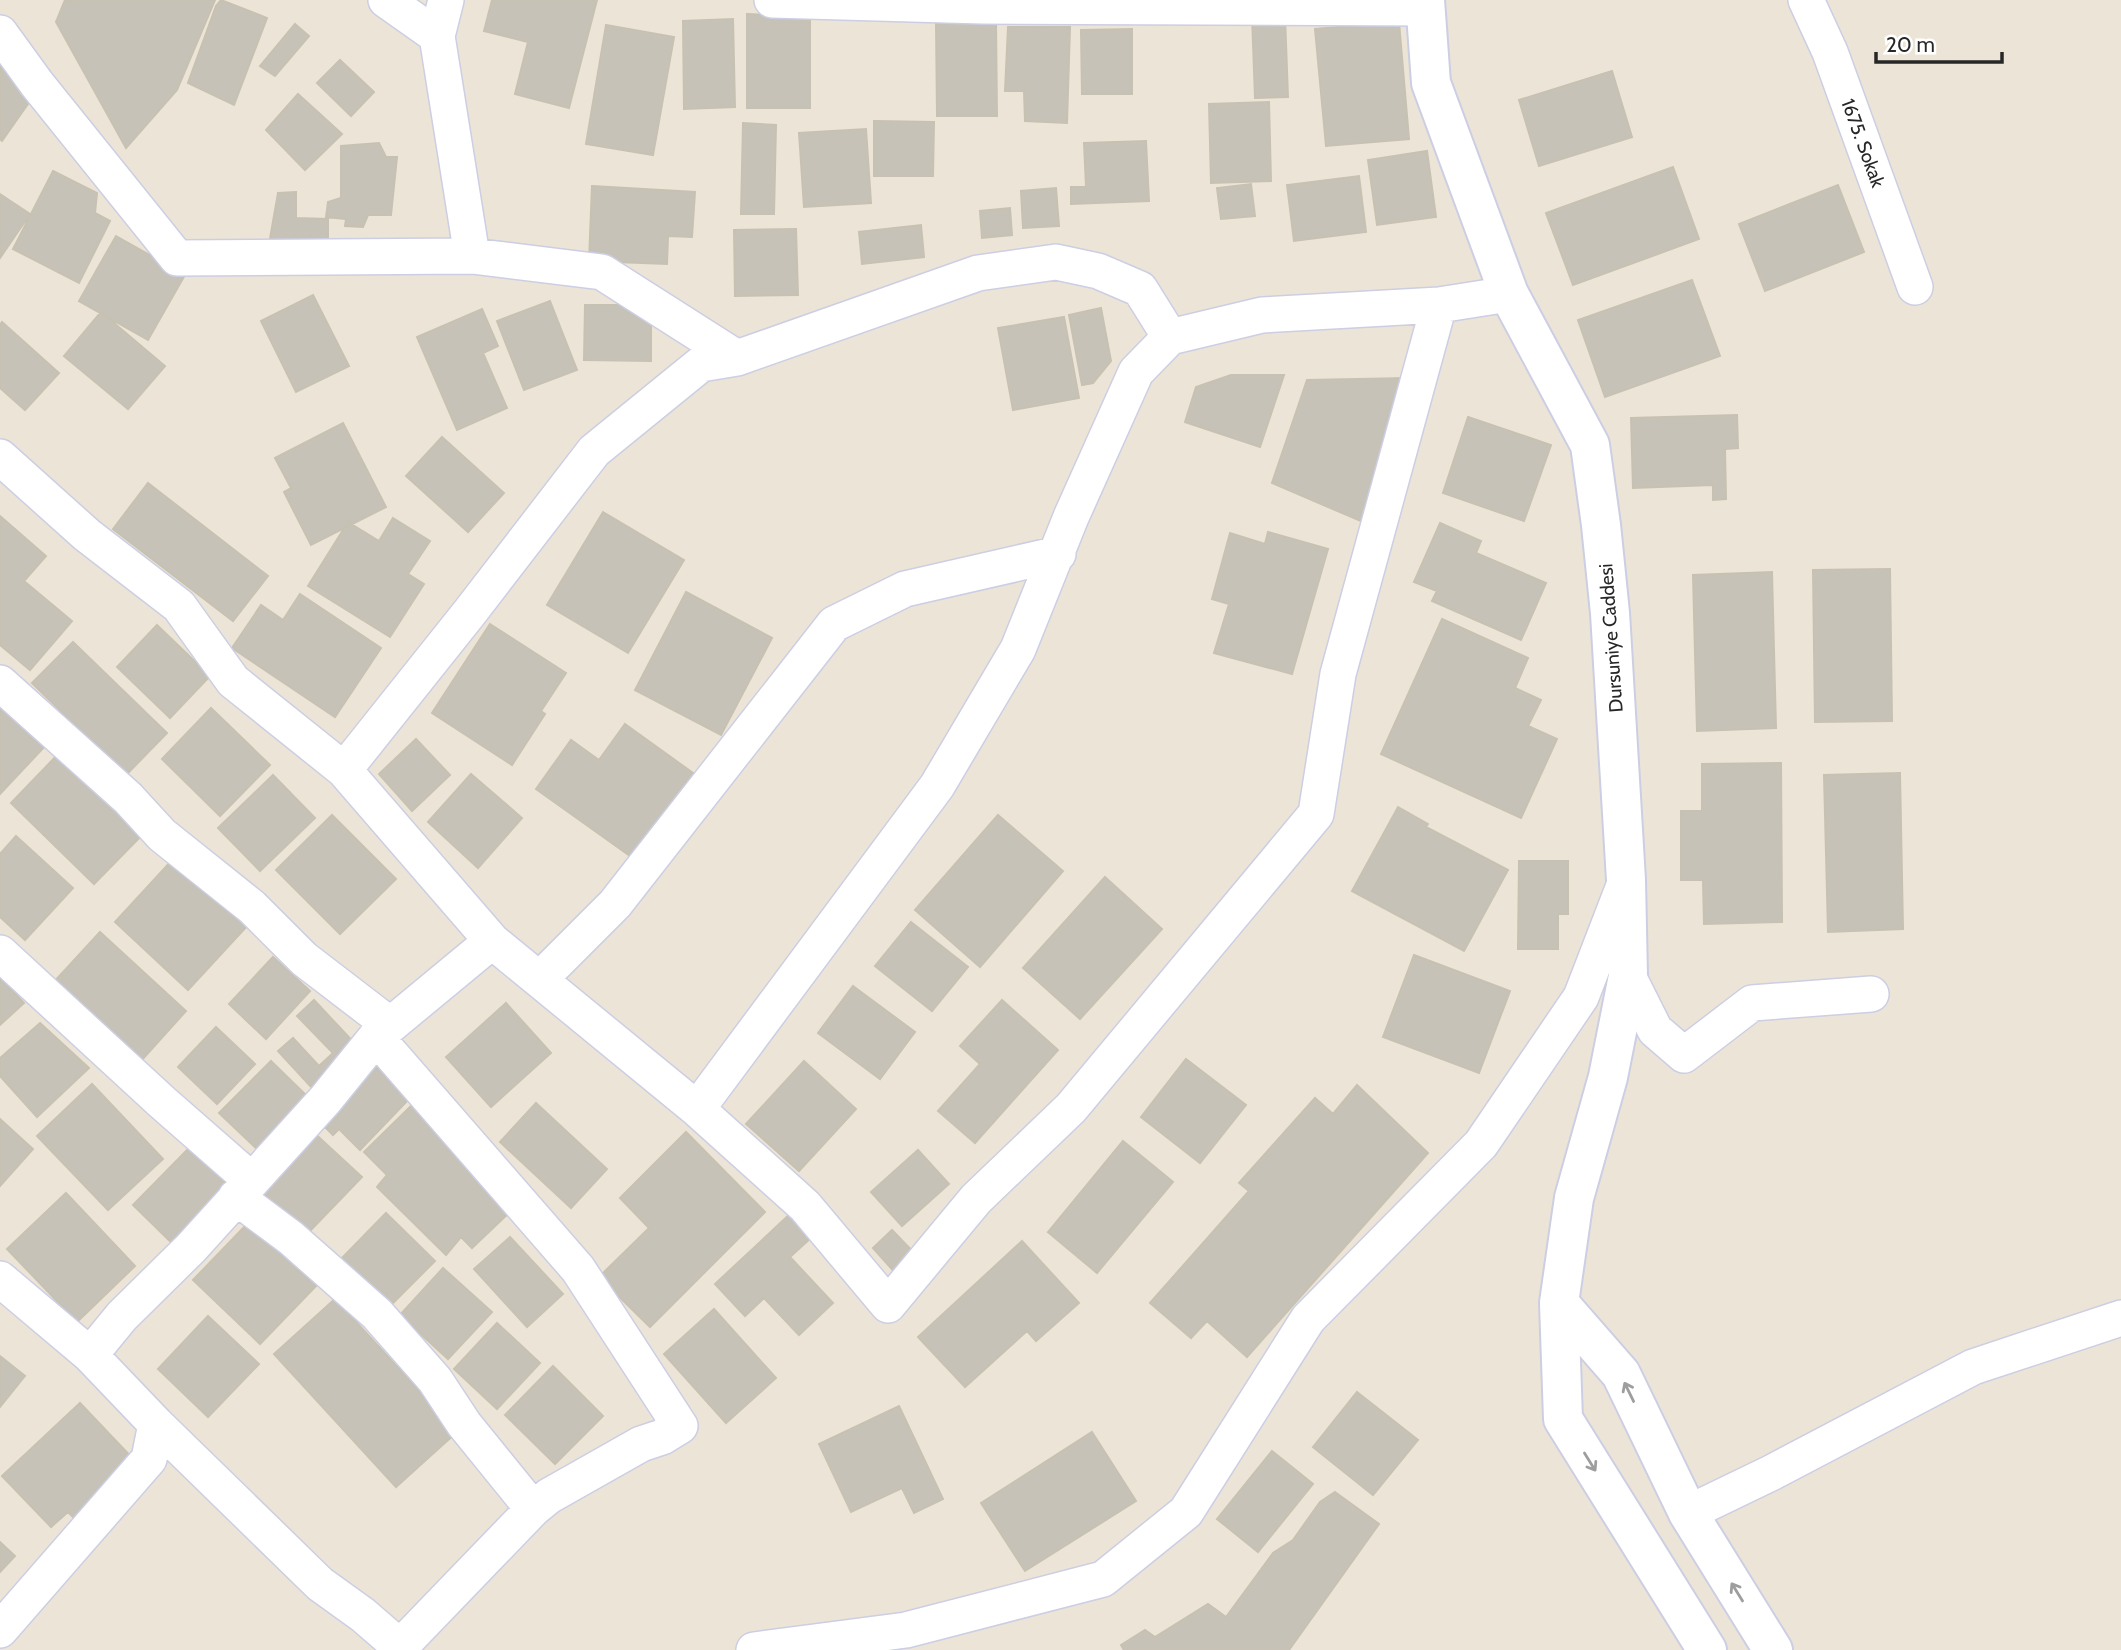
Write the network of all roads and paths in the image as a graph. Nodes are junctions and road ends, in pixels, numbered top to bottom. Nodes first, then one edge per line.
1 (386, 0) edge
2 (446, 0) edge
3 (772, 0) edge
4 (1806, 0) edge
5 (1425, 4) edge
6 (0, 33) edge
7 (436, 36) junction
8 (472, 256) junction
9 (1915, 287) dead end
10 (1509, 294) junction
11 (1439, 306) junction
12 (1170, 337) junction
13 (737, 358) junction
14 (0, 457) edge
15 (1058, 554) junction
16 (0, 683) edge
17 (344, 770) junction
18 (1626, 880) junction
19 (492, 941) junction
20 (0, 953) edge
21 (1628, 976) junction
22 (542, 982) junction
23 (1871, 994) dead end
24 (383, 1031) junction
25 (697, 1109) junction
26 (244, 1188) junction
27 (0, 1279) edge
28 (1559, 1303) junction
29 (2121, 1318) edge
30 (90, 1355) junction
31 (156, 1424) junction
32 (533, 1509) junction
33 (1688, 1513) junction
34 (0, 1630) edge
35 (398, 1649) edge
36 (754, 1650) edge
37 (1707, 1650) edge
38 (1773, 1650) edge

1 - 7 street
2 - 7 street
3 - 5 street
4 - 9 street, 1675. Sokak
5 - 10 street, Dursuniye Caddesi
6 - 8 street
7 - 8 street
8 - 13 street
10 - 11 street
10 - 18 street, Dursuniye Caddesi
11 - 12 street
11 - 25 street
12 - 13 street
12 - 15 street
13 - 17 street
14 - 17 street
15 - 22 street
15 - 25 street
16 - 24 street
17 - 19 street
18 - 21 street, Dursuniye Caddesi
18 - 36 street
19 - 22 street
19 - 24 street
20 - 26 street
21 - 23 street
21 - 28 street, Dursuniye Caddesi
22 - 25 street
24 - 26 street
24 - 32 street
26 - 30 street
26 - 32 street
27 - 30 street
33 -> 28 street
28 -> 37 street, Dursuniye Caddesi
29 - 33 street
30 - 31 street
31 - 34 street
31 - 35 street
32 - 35 street
38 -> 33 street

